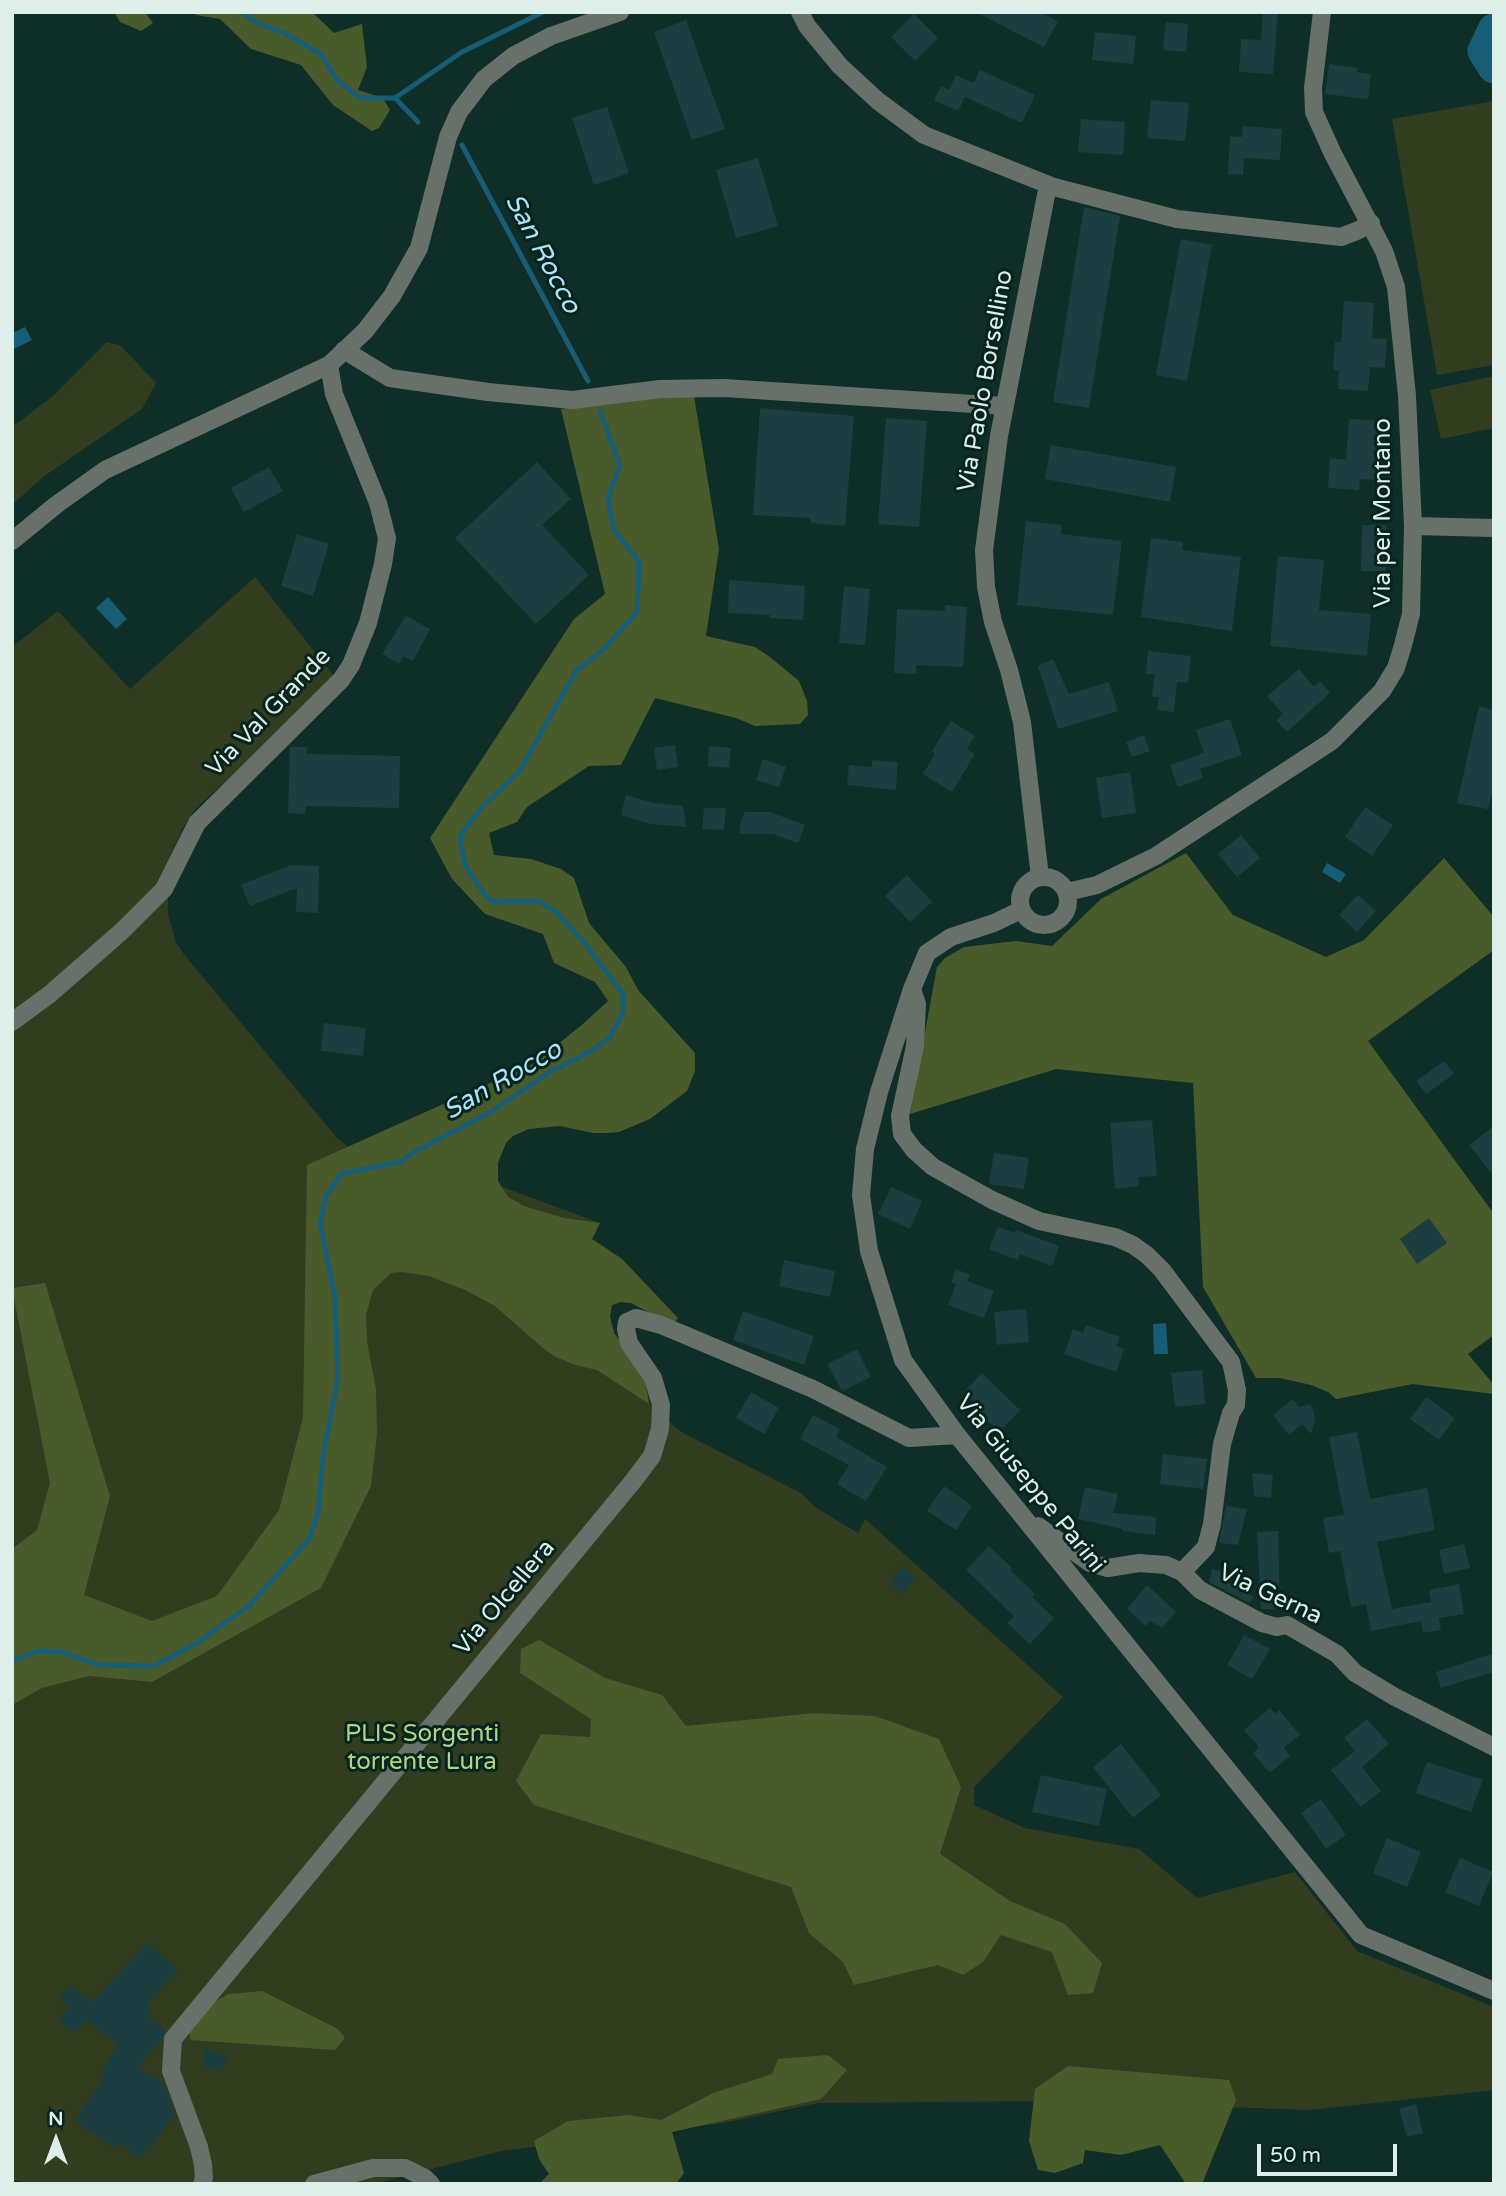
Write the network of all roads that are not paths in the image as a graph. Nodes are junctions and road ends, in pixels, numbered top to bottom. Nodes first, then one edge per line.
1 (620, 12) edge
2 (800, 12) edge
3 (1322, 12) edge
4 (1048, 185) junction
5 (1371, 223) junction
6 (344, 350) junction
7 (329, 365) junction
8 (1005, 406) junction
9 (1413, 526) junction
10 (1494, 528) edge
11 (12, 541) edge
12 (1040, 877) junction
13 (1067, 892) junction
14 (1021, 910) junction
15 (912, 989) junction
16 (12, 1022) edge
17 (957, 1435) junction
18 (1021, 1514) junction
19 (1182, 1572) junction
20 (1494, 1747) edge
21 (1494, 1991) edge
22 (202, 2184) edge
23 (314, 2184) edge
24 (431, 2184) edge

1 - 6 street
2 - 4 street
3 - 5 street, Via per Montano
4 - 5 street
4 - 8 street, Via Paolo Borsellino
5 - 9 street, Via per Montano
6 - 7 street
6 - 8 street
7 - 11 street
7 - 16 street, Via Val Grande
8 - 12 street, Via Paolo Borsellino
9 - 10 street
9 - 13 street, Via per Montano
12 - 13 street
12 - 14 street
13 - 14 street
14 - 15 street, Via Giuseppe Parini
15 - 17 street, Via Giuseppe Parini
15 - 19 street
17 - 18 street, Via Giuseppe Parini
17 - 22 street, Via Olcellera
18 - 19 street, Via Gerna
18 - 21 street, Via Giuseppe Parini
19 - 20 street, Via Gerna
23 - 24 street

